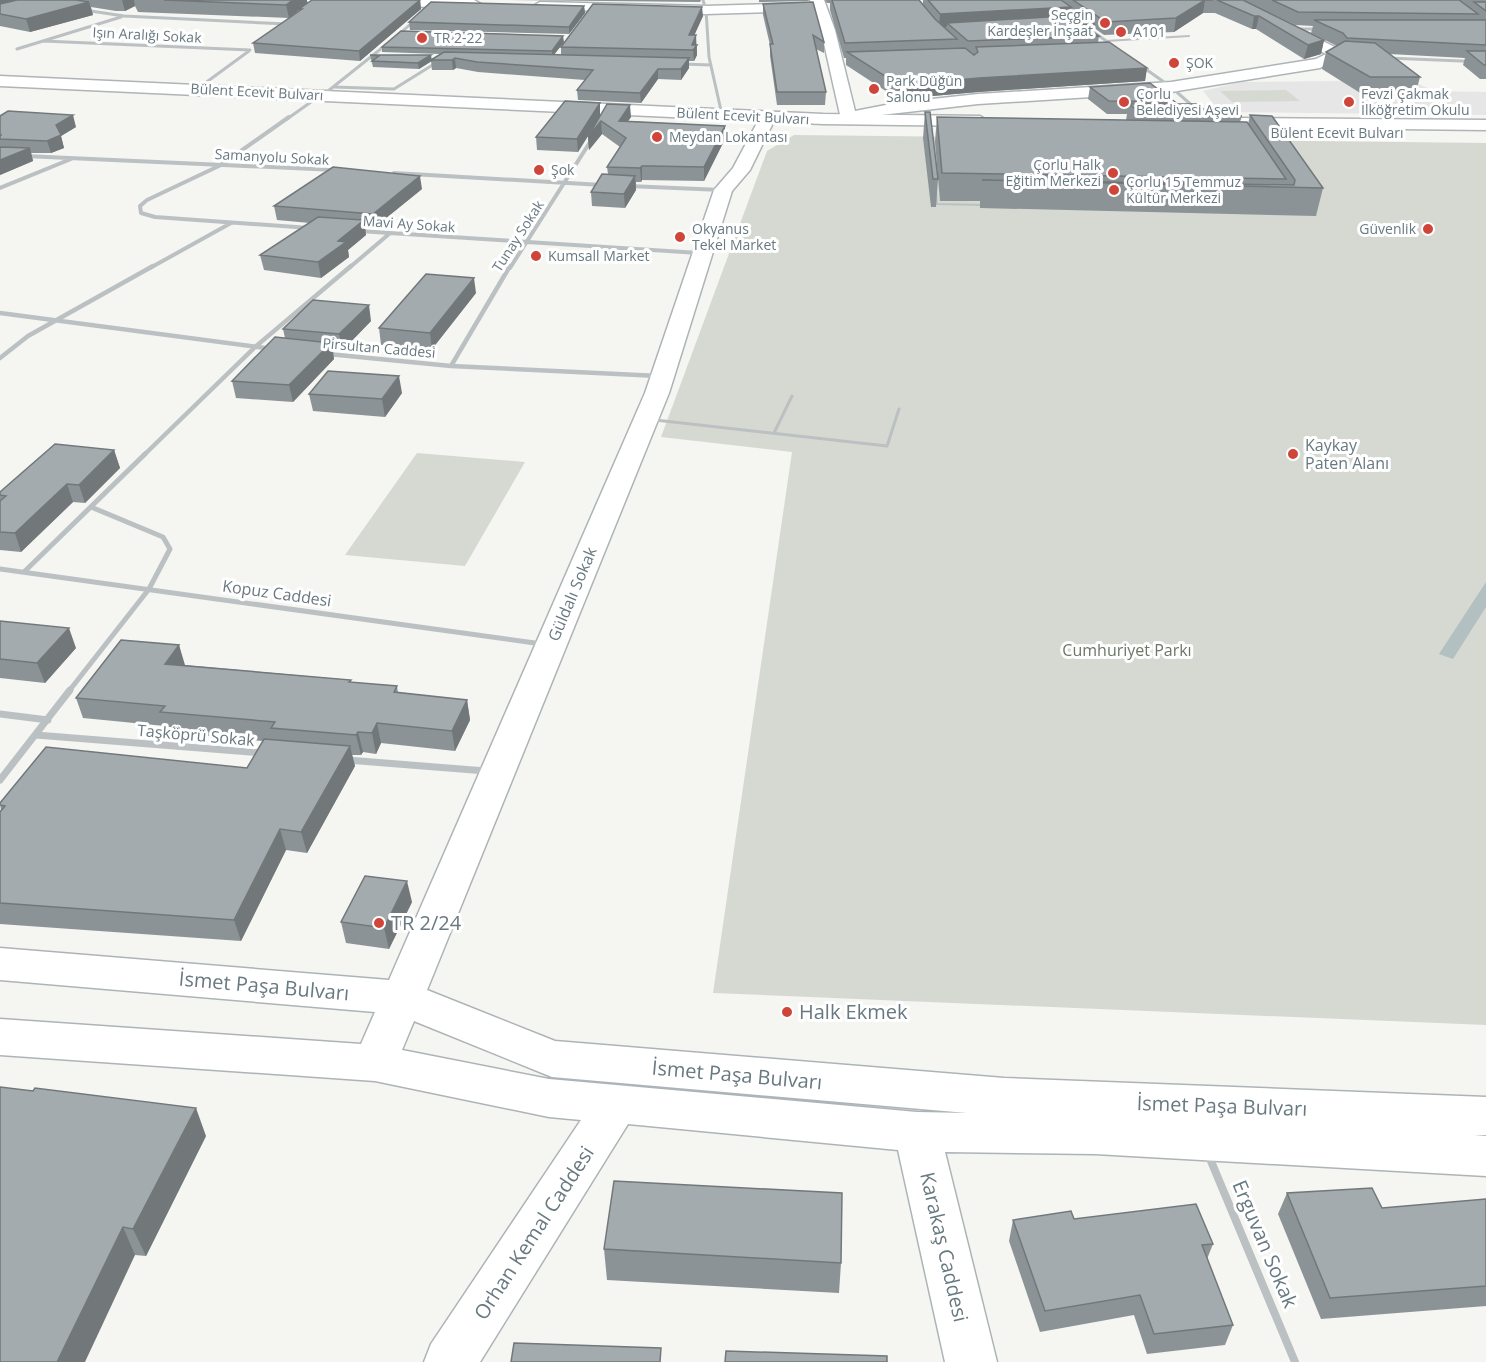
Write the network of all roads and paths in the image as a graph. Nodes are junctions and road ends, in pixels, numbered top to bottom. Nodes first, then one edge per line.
1 (1227, 0) edge
2 (313, 3) edge
3 (819, 3) edge
4 (431, 5) edge
5 (485, 5) edge
6 (705, 5) edge
7 (528, 6) edge
8 (79, 9) edge
9 (124, 16) junction
10 (295, 18) edge
11 (416, 18) edge
12 (1082, 23) edge
13 (287, 24) junction
14 (1286, 28) junction
15 (1321, 29) edge
16 (278, 30) edge
17 (401, 33) junction
18 (412, 33) edge
19 (1189, 36) dead end
20 (43, 41) junction
21 (1106, 41) junction
22 (17, 49) dead end
23 (1109, 51) edge
24 (373, 56) junction
25 (385, 56) edge
26 (432, 57) edge
27 (1382, 57) edge
28 (1486, 62) edge
29 (1138, 63) edge
30 (677, 64) edge
31 (711, 65) junction
32 (0, 81) edge
33 (1171, 87) junction
34 (0, 89) edge
35 (197, 89) junction
36 (322, 95) junction
37 (721, 119) junction
38 (823, 119) junction
39 (849, 123) junction
40 (1206, 123) junction
41 (764, 124) junction
42 (996, 125) edge
43 (1486, 125) edge
44 (1486, 134) edge
45 (593, 137) edge
46 (21, 156) edge
47 (73, 158) junction
48 (221, 165) junction
49 (347, 171) edge
50 (393, 173) edge
51 (935, 182) edge
52 (565, 183) junction
53 (610, 185) edge
54 (621, 186) edge
55 (0, 188) edge
56 (723, 190) junction
57 (984, 205) edge
58 (232, 222) junction
59 (312, 228) edge
60 (356, 231) edge
61 (390, 233) junction
62 (525, 242) junction
63 (703, 253) junction
64 (0, 313) edge
65 (59, 320) junction
66 (255, 347) junction
67 (278, 349) edge
68 (324, 354) edge
69 (0, 358) edge
70 (451, 366) junction
71 (662, 376) junction
72 (792, 396) dead end
73 (899, 409) dead end
74 (646, 419) junction
75 (774, 433) junction
76 (91, 507) junction
77 (0, 568) edge
78 (24, 572) junction
79 (150, 589) junction
80 (551, 645) junction
81 (0, 714) edge
82 (48, 720) junction
83 (36, 735) junction
84 (273, 754) edge
85 (344, 760) edge
86 (498, 772) junction
87 (0, 780) edge
88 (0, 964) edge
89 (403, 998) junction
90 (0, 1037) edge
91 (576, 1061) junction
92 (375, 1063) junction
93 (549, 1098) junction
94 (617, 1103) junction
95 (1486, 1116) edge
96 (917, 1132) junction
97 (1202, 1140) junction
98 (1486, 1155) edge
99 (450, 1362) edge
100 (971, 1362) edge
101 (1295, 1362) edge

1 - 14 street
2 - 4 street
3 - 6 street
3 - 39 street
4 - 5 street
6 - 7 street
6 - 31 street
8 - 9 street
9 - 13 street
9 - 20 street
10 - 13 street
11 - 17 street
12 - 21 street
13 - 16 street
14 - 15 street
14 - 33 street
17 - 18 street
17 - 24 street
19 - 21 lane
20 - 22 street
20 - 35 street, Işın Aralığı Sokak
21 - 23 street
24 - 25 street
24 - 36 street
26 - 36 street
27 - 28 street
29 - 33 street
30 - 31 street
31 - 37 street
32 - 35 street, Bülent Ecevit Bulvarı
33 - 39 street
33 - 40 street
34 - 36 street, Bülent Ecevit Bulvarı
35 - 36 street, Bülent Ecevit Bulvarı
36 - 37 street, Bülent Ecevit Bulvarı
36 - 48 street
37 - 38 street, Bülent Ecevit Bulvarı
37 - 41 street
38 - 39 street, Bülent Ecevit Bulvarı
38 - 41 street
39 - 41 street, Bülent Ecevit Bulvarı
39 - 42 street, Bülent Ecevit Bulvarı
40 - 43 street, Bülent Ecevit Bulvarı
40 - 44 street, Bülent Ecevit Bulvarı
41 - 56 street, Güldalı Sokak
45 - 52 street, Tunay Sokak
46 - 47 street, Samanyolu Sokak
47 - 48 street, Samanyolu Sokak
47 - 55 street
48 - 49 street, Samanyolu Sokak
48 - 58 street
50 - 52 street
51 - 57 lane
52 - 53 street
52 - 62 street, Tunay Sokak
54 - 56 street
56 - 63 street, Güldalı Sokak
58 - 59 street
58 - 65 street
60 - 61 street, Mavi Ay Sokak
61 - 62 street, Mavi Ay Sokak
61 - 66 street
62 - 63 street, Mavi Ay Sokak
62 - 70 street, Tunay Sokak
63 - 71 street, Güldalı Sokak
64 - 65 street
65 - 66 street
65 - 69 street
66 - 67 street
66 - 76 street
68 - 70 street, Pirsultan Caddesi
70 - 71 street, Pirsultan Caddesi
71 - 74 street, Güldalı Sokak
72 - 75 lane
73 - 75 lane
74 - 75 lane
74 - 80 street, Güldalı Sokak
76 - 78 street
76 - 79 street
77 - 78 street, Kopuz Caddesi
78 - 79 street, Kopuz Caddesi
79 - 80 street, Kopuz Caddesi
79 - 82 street
80 - 86 street, Güldalı Sokak
81 - 82 street
82 - 83 street
83 - 84 street, Taşköprü Sokak
83 - 87 street
85 - 86 street
86 - 89 street, Güldalı Sokak
88 - 89 street, İsmet Paşa Bulvarı
89 - 91 street, İsmet Paşa Bulvarı
89 - 92 street, Güldalı Sokak
90 - 92 street, İsmet Paşa Bulvarı
91 - 93 street
91 - 95 street, İsmet Paşa Bulvarı
92 - 93 street, İsmet Paşa Bulvarı
93 - 94 street, İsmet Paşa Bulvarı
94 - 96 street, İsmet Paşa Bulvarı
94 - 99 street, Orhan Kemal Caddesi
96 - 97 street, İsmet Paşa Bulvarı
96 - 100 street, Karakaş Caddesi
97 - 98 street, İsmet Paşa Bulvarı
97 - 101 street, Erguvan Sokak

